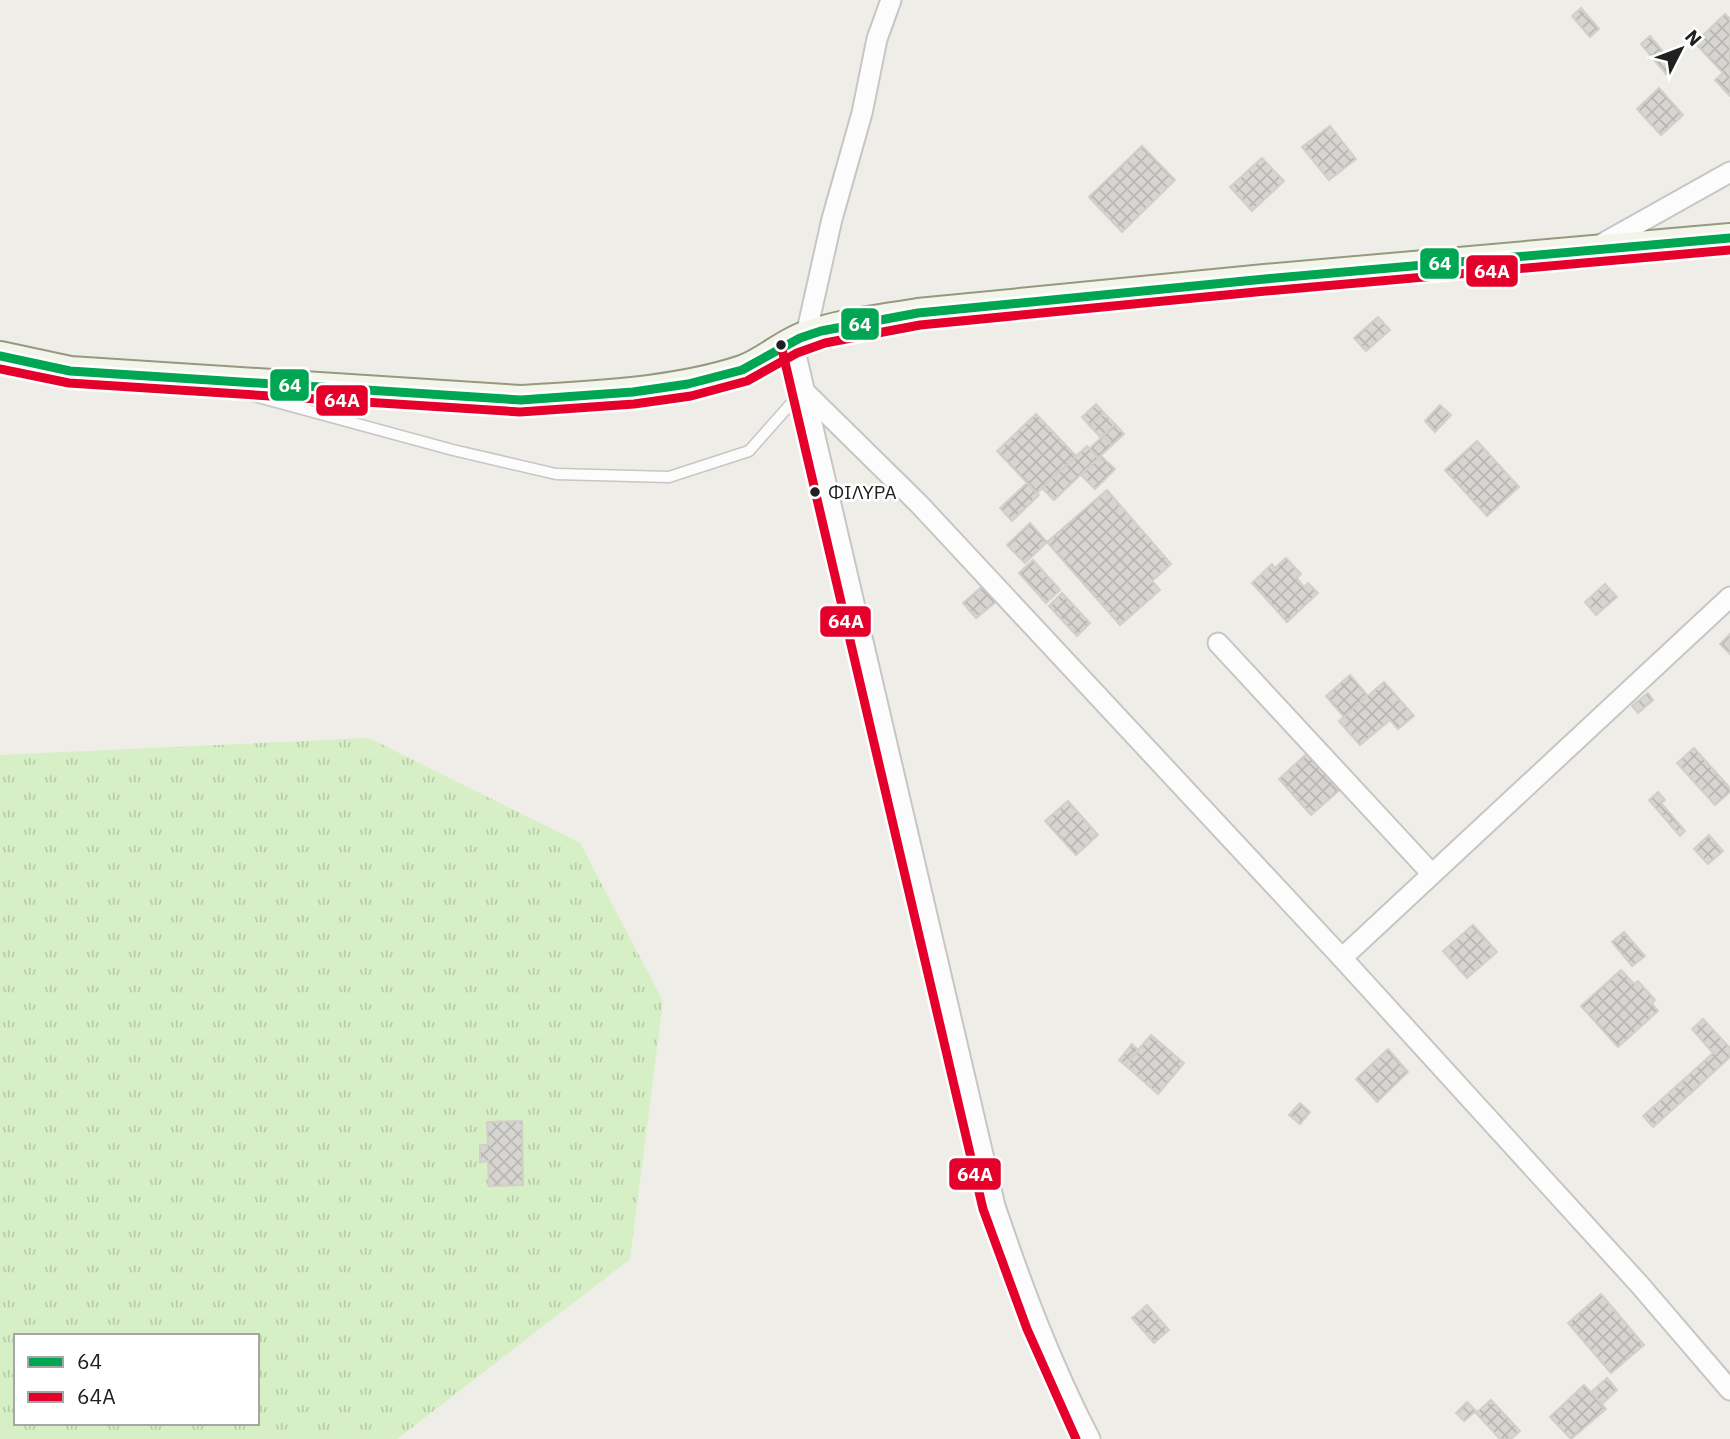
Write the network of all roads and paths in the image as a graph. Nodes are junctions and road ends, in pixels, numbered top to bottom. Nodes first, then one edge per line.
1 (891, 0) edge
2 (1730, 172) edge
3 (1730, 238) edge
4 (1588, 252) junction
5 (799, 339) junction
6 (0, 356) edge
7 (186, 378) junction
8 (803, 390) junction
9 (1730, 597) edge
10 (1218, 643) dead end
11 (1432, 874) junction
12 (1342, 958) junction
13 (1730, 1390) edge
14 (1090, 1439) edge

1 - 5 street
2 - 4 street
3 - 4 main road
4 - 5 main road
5 - 7 main road
5 - 8 street
6 - 7 main road
7 - 8 lane
8 - 12 street
8 - 14 street
9 - 11 street
10 - 11 street
11 - 12 street
12 - 13 street

